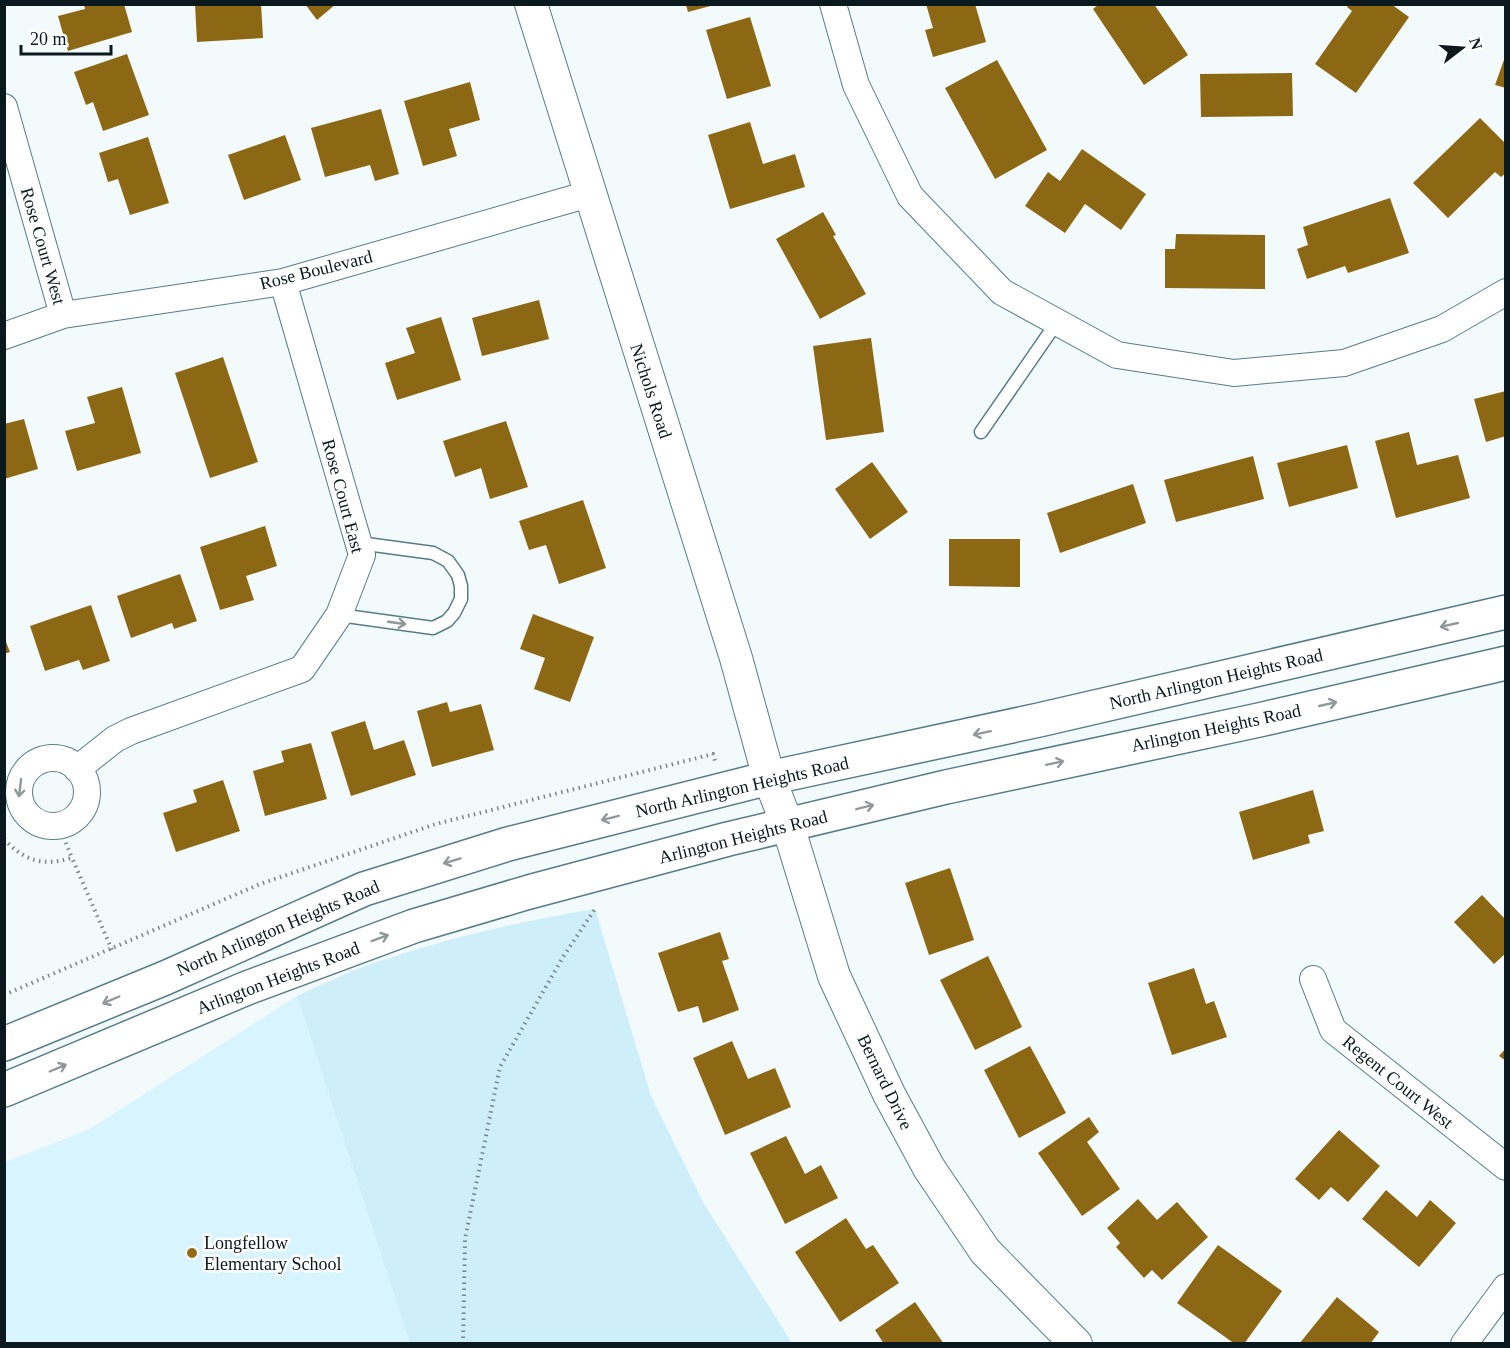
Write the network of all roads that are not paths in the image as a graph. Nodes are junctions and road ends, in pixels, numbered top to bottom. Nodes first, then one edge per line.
1 (531, 4) edge
2 (833, 4) edge
3 (4, 107) edge
4 (589, 194) junction
5 (283, 282) junction
6 (1506, 292) edge
7 (63, 315) junction
8 (1057, 322) junction
9 (4, 336) edge
10 (981, 432) dead end
11 (359, 543) junction
12 (1506, 612) edge
13 (339, 615) junction
14 (1506, 663) edge
15 (77, 769) junction
16 (769, 778) junction
17 (12, 783) edge
18 (788, 826) junction
19 (1313, 979) dead end
20 (4, 1044) edge
21 (4, 1090) edge
22 (1506, 1167) edge
23 (1506, 1287) edge
24 (1076, 1344) edge
25 (1464, 1344) edge

1 - 4 street, Nichols Road
2 - 8 street
3 - 7 street, Rose Court West
4 - 5 street, Rose Boulevard
4 - 16 street, Nichols Road
5 - 7 street, Rose Boulevard
5 - 11 street, Rose Court East
6 - 8 street
7 - 9 street, Rose Boulevard
8 - 10 lane
11 - 13 street, Rose Court East
13 -> 11 lane
12 -> 16 main road, North Arlington Heights Road
13 - 15 street, Rose Court East
18 -> 14 main road, Arlington Heights Road
15 - 17 street
17 -> 15 street
16 - 18 street, Bernard Drive
16 -> 20 main road, North Arlington Heights Road
21 -> 18 main road, Arlington Heights Road
18 - 24 street, Bernard Drive
19 - 22 street, Regent Court West
23 - 25 street

